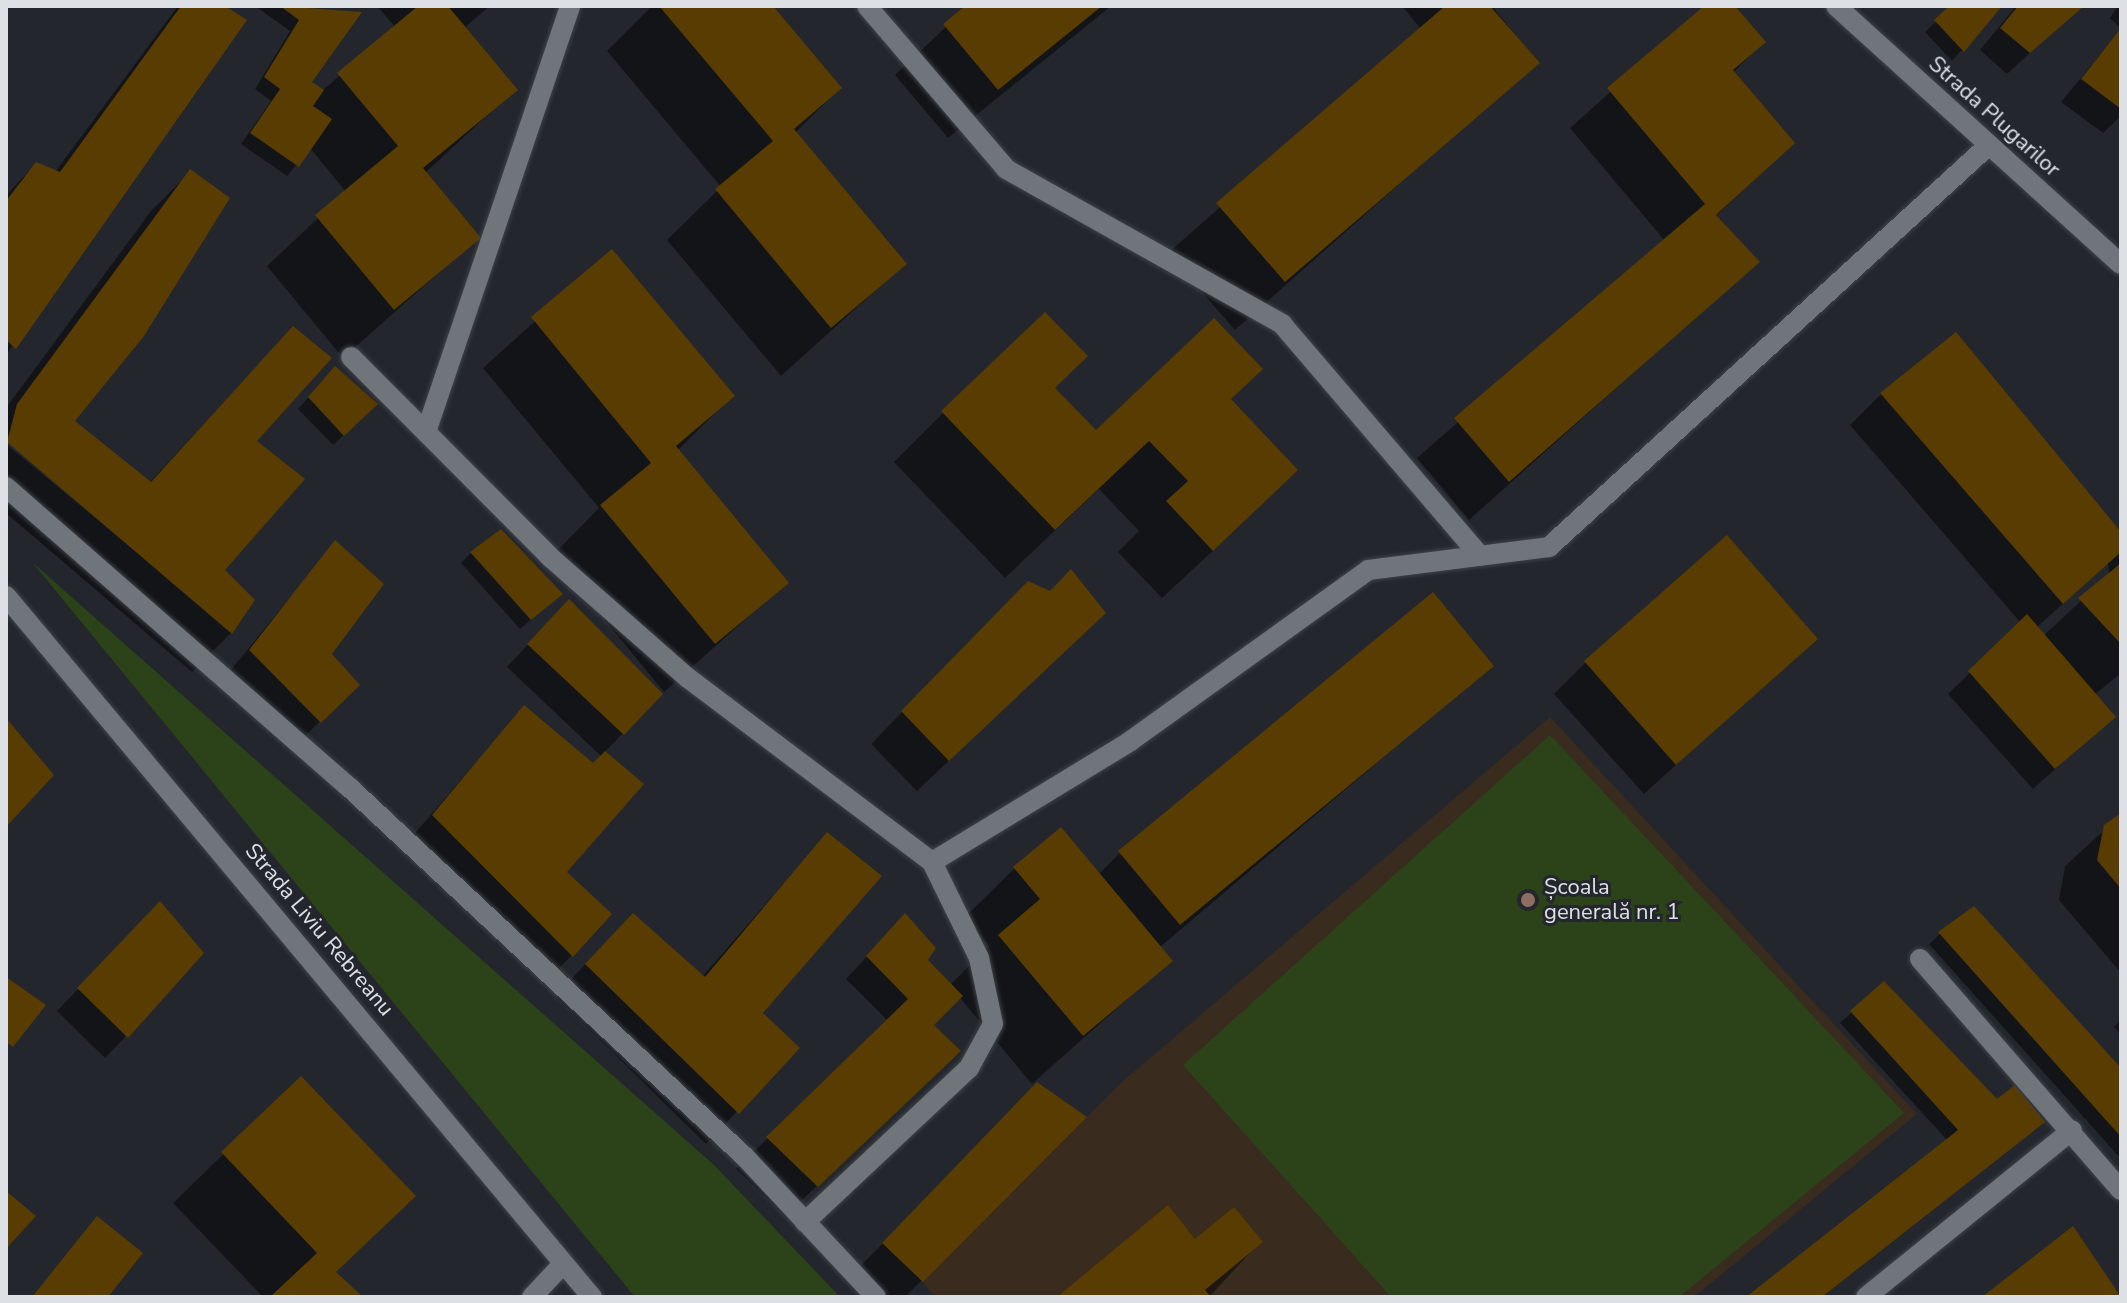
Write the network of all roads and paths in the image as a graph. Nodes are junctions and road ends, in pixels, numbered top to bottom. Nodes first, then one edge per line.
1 (570, 6) edge
2 (867, 6) edge
3 (1836, 6) edge
4 (1989, 145) junction
5 (2121, 264) edge
6 (351, 357) dead end
7 (426, 432) junction
8 (6, 487) edge
9 (1477, 552) junction
10 (6, 596) edge
11 (932, 862) junction
12 (1920, 959) dead end
13 (2072, 1130) junction
14 (2121, 1190) edge
15 (805, 1222) junction
16 (563, 1264) junction
17 (870, 1295) edge
18 (532, 1297) edge
19 (592, 1297) edge
20 (1866, 1297) edge

1 - 7 street
2 - 9 street
3 - 4 street, Strada Plugarilor
4 - 5 street, Strada Plugarilor
4 - 9 street
6 - 7 street
7 - 11 street
8 - 15 street
9 - 11 street
10 - 16 street, Strada Liviu Rebreanu
11 - 15 street
12 - 13 street
13 - 14 street
13 - 20 street
15 - 17 street
16 - 18 street
16 - 19 street, Strada Liviu Rebreanu

